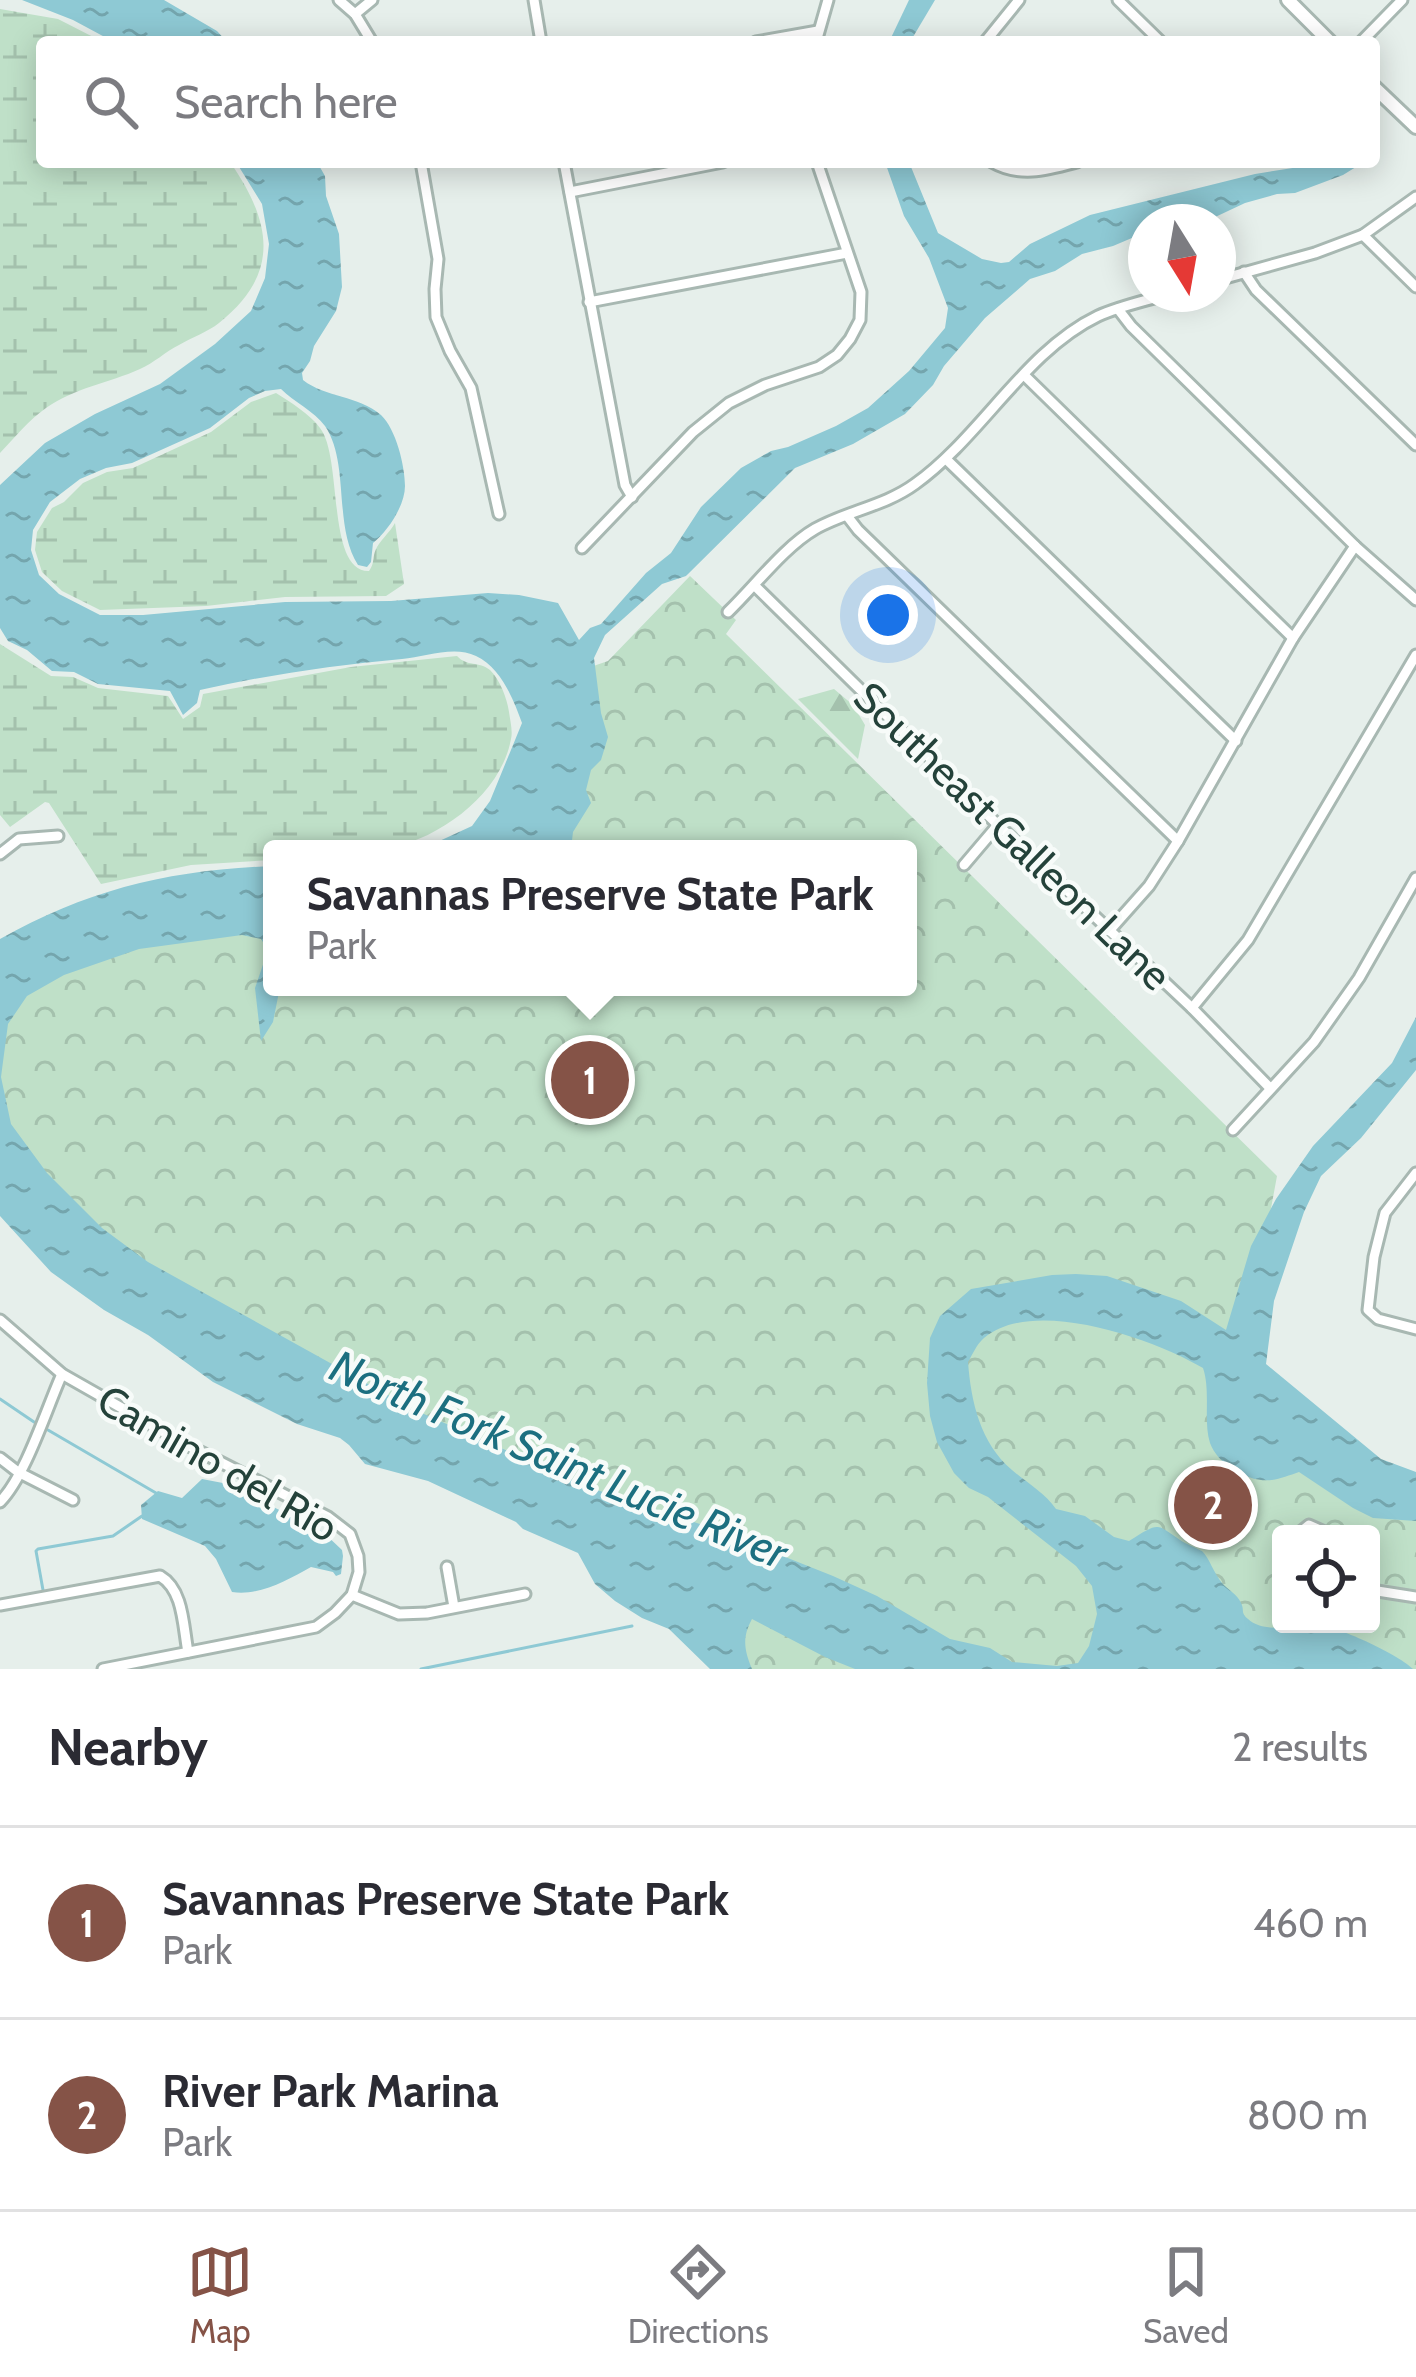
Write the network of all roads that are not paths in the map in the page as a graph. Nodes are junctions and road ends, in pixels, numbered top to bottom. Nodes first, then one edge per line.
1 (339, 0) edge
2 (372, 0) edge
3 (534, 0) edge
4 (828, 0) edge
5 (1019, 0) edge
6 (1118, 0) edge
7 (1288, 0) edge
8 (1402, 0) edge
9 (355, 14) junction
10 (369, 36) edge
11 (541, 36) edge
12 (817, 36) edge
13 (990, 36) edge
14 (1154, 36) edge
15 (1324, 36) edge
16 (1366, 36) edge
17 (1380, 93) edge
18 (1416, 127) edge
19 (422, 168) edge
20 (565, 168) edge
21 (693, 168) edge
22 (819, 168) edge
23 (1008, 168) edge
24 (1056, 168) edge
25 (570, 192) junction
26 (1416, 197) edge
27 (1363, 235) junction
28 (847, 253) junction
29 (1244, 272) junction
30 (1236, 274) edge
31 (1416, 287) edge
32 (589, 302) junction
33 (1128, 306) edge
34 (1118, 309) junction
35 (1025, 376) junction
36 (1416, 445) edge
37 (946, 458) junction
38 (632, 497) junction
39 (499, 514) dead end
40 (848, 517) junction
41 (1355, 546) junction
42 (582, 548) dead end
43 (755, 586) junction
44 (1416, 600) edge
45 (728, 612) dead end
46 (1293, 638) junction
47 (1416, 655) edge
48 (1236, 741) junction
49 (998, 825) junction
50 (58, 836) dead end
51 (1178, 841) junction
52 (0, 854) edge
53 (964, 865) dead end
54 (1416, 878) edge
55 (1109, 931) junction
56 (1192, 1008) junction
57 (1270, 1088) junction
58 (1233, 1130) dead end
59 (1416, 1174) edge
60 (0, 1321) edge
61 (1416, 1329) edge
62 (62, 1374) junction
63 (0, 1458) edge
64 (18, 1472) junction
65 (73, 1500) dead end
66 (0, 1502) edge
67 (447, 1568) dead end
68 (1380, 1592) edge
69 (525, 1594) dead end
70 (352, 1595) junction
71 (1414, 1599) edge
72 (0, 1605) edge
73 (454, 1607) junction
74 (188, 1652) junction
75 (103, 1669) edge

1 - 9 street
2 - 9 street
3 - 11 street
4 - 12 street
5 - 13 street
6 - 14 street
7 - 15 street
8 - 16 street
9 - 10 street
17 - 18 street
19 - 39 street
20 - 25 street
21 - 25 street
22 - 28 street
23 - 24 street
25 - 32 street
26 - 27 street
27 - 29 street
27 - 31 street
28 - 32 street
28 - 38 street
29 - 30 street
29 - 36 street
32 - 38 street
33 - 34 street
34 - 35 street
34 - 41 street
35 - 37 street
35 - 46 street
37 - 40 street
37 - 48 street
38 - 42 street
40 - 43 street
40 - 51 street
41 - 44 street
41 - 46 street
43 - 45 street
43 - 49 street, Southeast Galleon Lane
46 - 48 street
47 - 56 street
48 - 51 street
49 - 53 street
49 - 55 street, Southeast Galleon Lane
50 - 52 street
51 - 55 street
54 - 57 street
55 - 56 street, Southeast Galleon Lane
56 - 57 street, Southeast Galleon Lane
57 - 58 street
59 - 61 street
60 - 62 street, Camino del Rio
62 - 64 street
62 - 70 street, Camino del Rio
63 - 64 street
64 - 65 street
64 - 66 street
67 - 73 street
68 - 71 street
69 - 73 street
70 - 73 street
70 - 74 street, Camino del Rio
72 - 74 street
74 - 75 street, Camino del Rio

